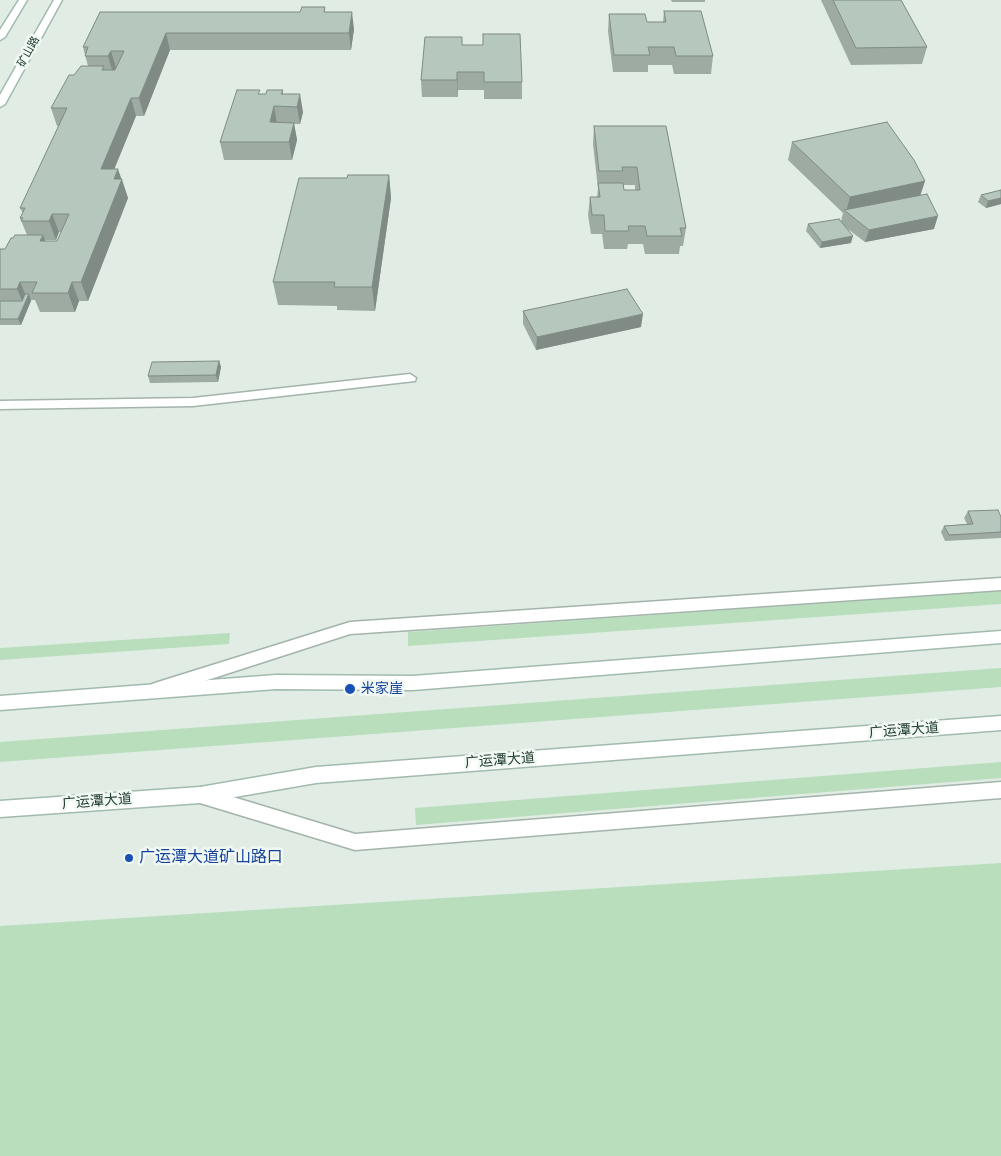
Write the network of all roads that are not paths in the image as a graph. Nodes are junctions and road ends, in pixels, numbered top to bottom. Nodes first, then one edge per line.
1 (23, 0) edge
2 (58, 0) edge
3 (0, 36) edge
4 (0, 104) edge
5 (410, 378) dead end
6 (0, 405) edge
7 (1001, 584) edge
8 (1001, 637) edge
9 (154, 690) junction
10 (3, 702) edge
11 (1001, 723) edge
12 (1001, 790) edge
13 (200, 795) junction
14 (1, 809) edge

1 - 3 main road
2 - 4 main road, 矿山路
5 - 6 main road
7 - 9 main road
8 - 9 main road
9 - 10 main road
11 - 13 main road, 广运潭大道
12 - 13 main road
13 - 14 main road, 广运潭大道

